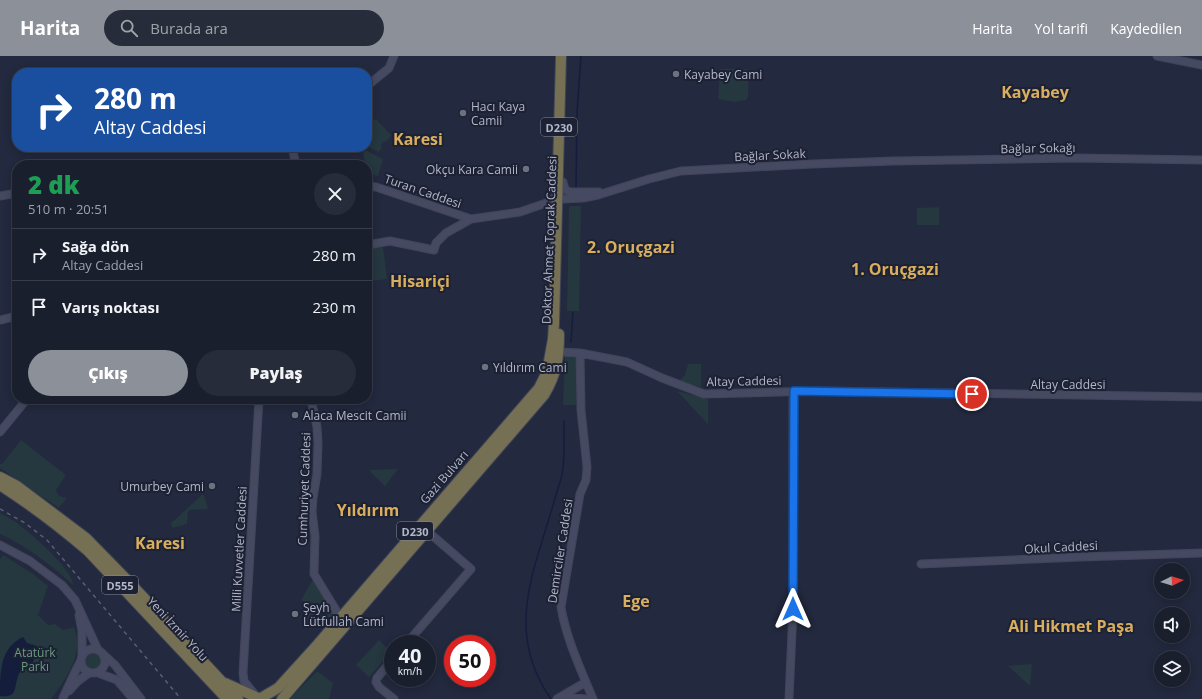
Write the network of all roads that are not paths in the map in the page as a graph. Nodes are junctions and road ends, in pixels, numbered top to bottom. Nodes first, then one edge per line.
1 (394, 56) edge
2 (561, 56) edge
3 (568, 56) edge
4 (1156, 56) edge
5 (1202, 65) edge
6 (372, 82) edge
7 (1202, 160) edge
8 (874, 162) joint
9 (372, 186) edge
10 (12, 193) edge
11 (607, 193) joint
12 (0, 196) edge
13 (561, 198) junction
14 (471, 219) junction
15 (372, 244) edge
16 (12, 317) edge
17 (0, 320) edge
18 (555, 352) junction
19 (580, 352) junction
20 (794, 391) junction
21 (1202, 397) edge
22 (24, 404) edge
23 (259, 404) edge
24 (312, 404) edge
25 (0, 432) edge
26 (0, 477) edge
27 (0, 485) edge
28 (426, 530) junction
29 (0, 545) edge
30 (1202, 553) edge
31 (922, 564) dead end
32 (75, 600) junction
33 (336, 622) junction
34 (414, 635) edge
35 (100, 652) junction
36 (81, 659) junction
37 (384, 670) edge
38 (98, 672) junction
39 (89, 673) junction
40 (217, 682) junction
41 (586, 682) junction
42 (63, 698) edge
43 (260, 698) edge
44 (560, 698) edge
45 (133, 699) edge
46 (141, 699) edge
47 (221, 699) edge
48 (227, 699) edge
49 (238, 699) edge
50 (243, 699) edge
51 (282, 699) edge
52 (394, 699) edge
53 (586, 699) edge
54 (593, 699) edge
55 (789, 699) edge

1 - 6 main road
2 - 13 highway, Doktor Ahmet Toprak Caddesi / D230
3 - 13 highway, Doktor Ahmet Toprak Caddesi / D230
4 - 5 main road
7 - 8 main road, Bağlar Sokağı
8 - 11 main road, Bağlar Sokak
9 - 14 main road, Turan Caddesi
10 - 12 main road
11 - 13 main road, Turan Caddesi
13 - 14 main road, Turan Caddesi
13 - 18 highway, Doktor Ahmet Toprak Caddesi / D230
13 - 18 highway, Doktor Ahmet Toprak Caddesi / D230
14 - 15 main road, Turan Caddesi
16 - 17 main road
18 - 19 main road, Altay Caddesi
18 - 28 highway, Gazi Bulvarı / D230
18 - 33 highway, Gazi Bulvarı / D230
19 - 20 main road, Altay Caddesi
19 - 41 main road, Demirciler Caddesi
20 - 21 main road, Altay Caddesi
20 - 55 main road
22 - 25 main road
23 - 43 main road, Milli Kuvvetler Caddesi
24 - 33 main road, Cumhuriyet Caddesi
26 - 40 highway, Yeni İzmir Yolu / D555
27 - 40 highway, Yeni İzmir Yolu / D555
28 - 34 main road
28 - 51 highway, Gazi Bulvarı / D230
29 - 32 main road
30 - 31 main road, Okul Caddesi
32 - 35 main road
32 - 36 main road
33 - 43 highway, Gazi Bulvarı / D230
35 - 36 main road
35 - 38 main road
35 - 46 main road
36 - 39 main road
36 - 42 main road
37 - 52 main road
38 - 39 main road
38 - 45 main road
39 - 42 main road
40 - 43 highway, D555
40 - 47 highway
40 - 48 highway, Yeni İzmir Yolu / D555
40 - 49 highway
41 - 44 main road
41 - 54 main road, Demirciler Caddesi
43 - 50 highway
44 - 53 main road

